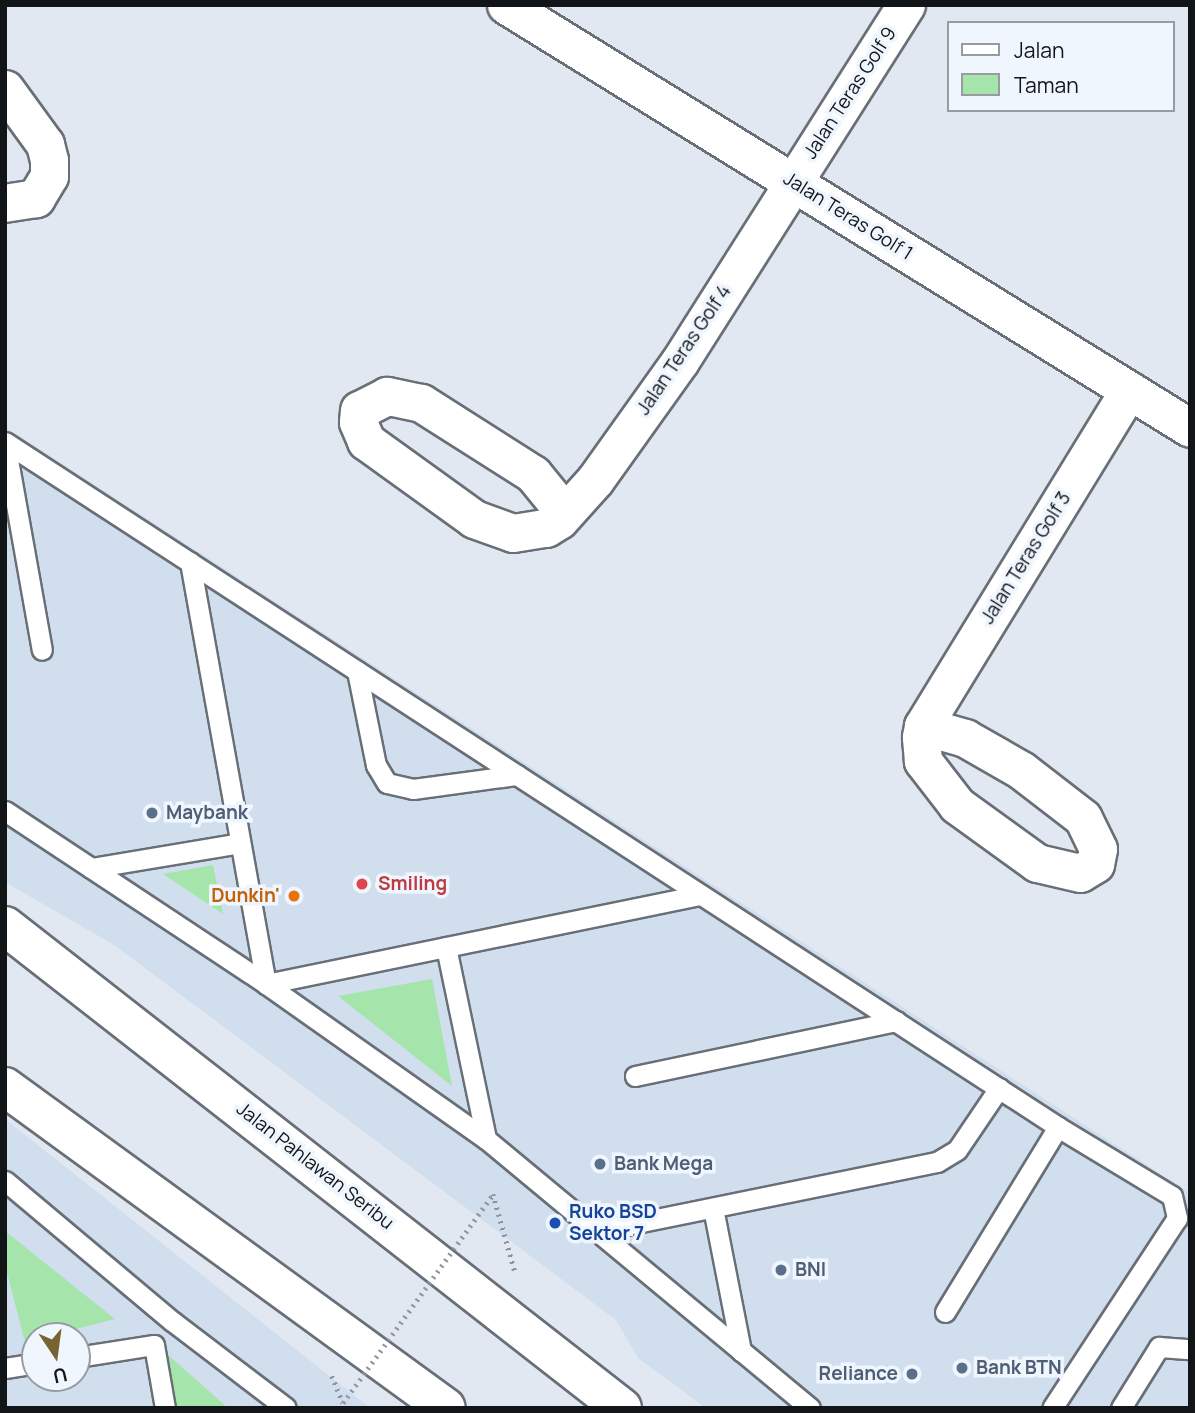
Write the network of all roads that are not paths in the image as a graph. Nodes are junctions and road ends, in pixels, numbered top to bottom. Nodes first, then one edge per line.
1 (506, 5) edge
2 (906, 5) edge
3 (5, 89) edge
4 (793, 181) junction
5 (5, 203) edge
6 (1129, 390) junction
7 (1190, 428) edge
8 (5, 443) edge
9 (564, 512) junction
10 (190, 562) junction
11 (42, 650) dead end
12 (357, 671) junction
13 (923, 726) junction
14 (517, 775) junction
15 (5, 811) edge
16 (240, 843) junction
17 (91, 868) junction
18 (701, 895) junction
19 (5, 926) edge
20 (446, 947) junction
21 (266, 984) junction
22 (896, 1021) junction
23 (635, 1076) dead end
24 (5, 1087) edge
25 (999, 1088) junction
26 (1058, 1127) junction
27 (486, 1139) junction
28 (5, 1181) edge
29 (713, 1208) junction
30 (597, 1231) junction
31 (945, 1312) dead end
32 (172, 1321) junction
33 (154, 1345) junction
34 (1190, 1349) edge
35 (741, 1351) junction
36 (91, 1355) edge
37 (164, 1408) edge
38 (286, 1408) edge
39 (446, 1408) edge
40 (622, 1408) edge
41 (810, 1408) edge
42 (1052, 1408) edge
43 (1121, 1408) edge

1 - 4 street, Jalan Teras Golf 1
2 - 4 street, Jalan Teras Golf 9
3 - 5 street
4 - 6 street, Jalan Teras Golf 1
4 - 9 street, Jalan Teras Golf 4
6 - 7 street, Jalan Teras Golf 1
6 - 13 street, Jalan Teras Golf 3
8 - 10 lane
8 - 11 lane
9 - 9 street, Jalan Teras Golf 4
10 - 12 lane
10 - 16 lane
12 - 14 lane
12 - 14 lane
13 - 13 street
14 - 18 lane
15 - 17 lane
16 - 17 lane
16 - 21 lane
17 - 21 lane
18 - 20 lane
18 - 22 lane
19 - 40 main road, Jalan Pahlawan Seribu
20 - 21 lane
20 - 27 lane
21 - 27 lane
22 - 23 lane
22 - 25 lane
24 - 39 main road
25 - 26 lane
25 - 29 lane
26 - 31 lane
26 - 42 lane
27 - 30 lane
28 - 32 lane
29 - 30 lane
29 - 35 lane
30 - 35 lane
32 - 33 lane
32 - 38 lane
33 - 36 lane
33 - 37 lane
34 - 43 lane
35 - 41 lane

